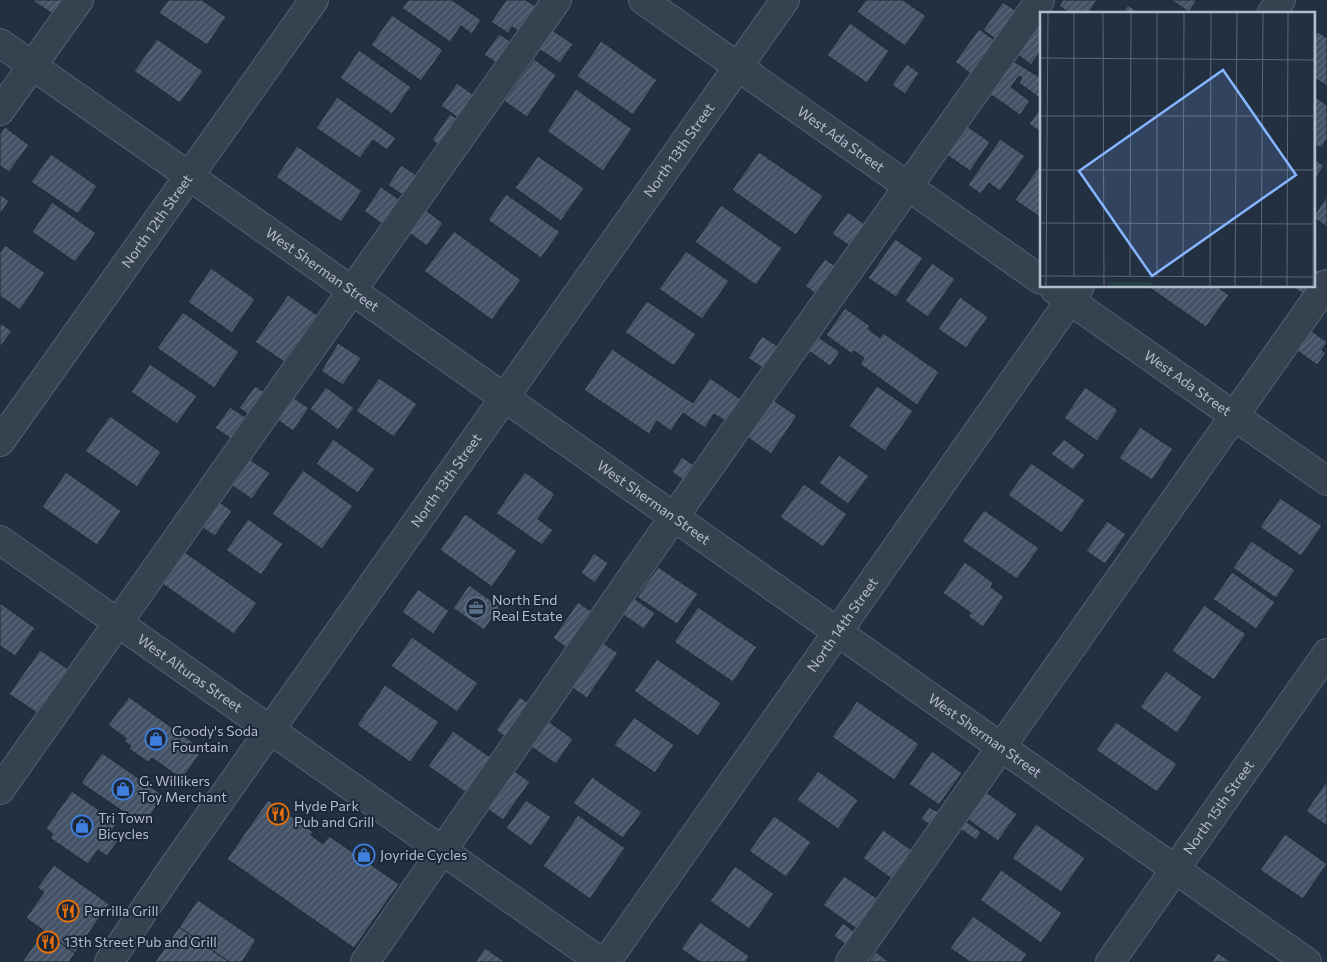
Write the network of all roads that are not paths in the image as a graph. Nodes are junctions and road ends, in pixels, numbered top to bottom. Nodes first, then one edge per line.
1 (79, 0) edge
2 (314, 0) edge
3 (557, 0) edge
4 (643, 0) edge
5 (785, 0) edge
6 (1040, 0) edge
7 (1281, 0) edge
8 (1272, 12) edge
9 (0, 43) edge
10 (32, 66) junction
11 (738, 66) junction
12 (0, 111) edge
13 (189, 176) junction
14 (909, 187) junction
15 (1040, 279) edge
16 (1327, 284) edge
17 (352, 291) junction
18 (1067, 291) edge
19 (504, 398) junction
20 (1235, 416) junction
21 (0, 442) edge
22 (1327, 481) edge
23 (674, 517) junction
24 (0, 540) edge
25 (118, 623) junction
26 (838, 632) junction
27 (1327, 653) edge
28 (270, 729) junction
29 (1000, 747) junction
30 (0, 790) edge
31 (442, 851) junction
32 (1175, 870) junction
33 (109, 962) edge
34 (365, 962) edge
35 (601, 962) edge
36 (606, 962) edge
37 (850, 962) edge
38 (1110, 962) edge
39 (1307, 962) edge

1 - 10 street
2 - 13 street, North 12th Street
3 - 17 street
4 - 11 street, West Ada Street
5 - 11 street, North 13th Street
6 - 14 street
7 - 8 street
9 - 10 street, West Sherman Street
10 - 12 street
10 - 13 street, West Sherman Street
11 - 14 street, West Ada Street
11 - 19 street, North 13th Street
13 - 17 street, West Sherman Street
13 - 21 street, North 12th Street
14 - 15 street, West Ada Street
14 - 23 street
16 - 20 street
17 - 19 street, West Sherman Street
17 - 25 street
18 - 20 street, West Ada Street
18 - 26 street, North 14th Street
19 - 23 street, West Sherman Street
19 - 28 street, North 13th Street
20 - 22 street, West Ada Street
20 - 29 street
23 - 26 street, West Sherman Street
23 - 31 street
24 - 25 street, West Alturas Street
25 - 28 street, West Alturas Street
25 - 30 street
26 - 29 street, West Sherman Street
26 - 36 street, North 14th Street
27 - 32 street, North 15th Street
28 - 31 street, West Alturas Street
28 - 33 street, North 13th Street
29 - 32 street, West Sherman Street
29 - 37 street
31 - 34 street
31 - 35 street, West Alturas Street
32 - 38 street, North 15th Street
32 - 39 street, West Sherman Street

